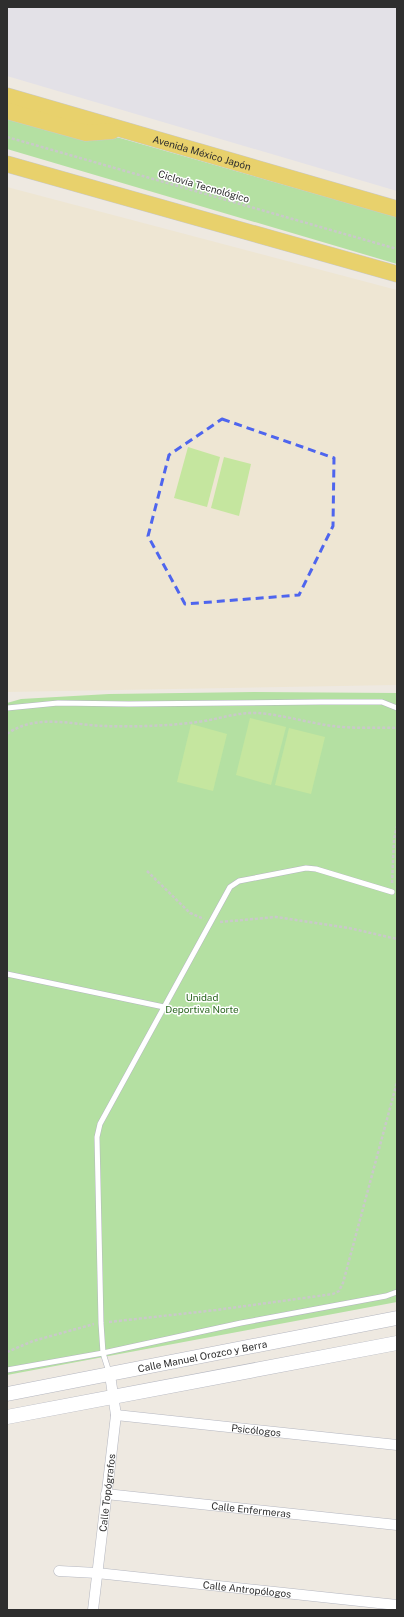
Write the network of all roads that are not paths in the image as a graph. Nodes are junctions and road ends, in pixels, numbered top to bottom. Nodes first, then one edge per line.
1 (7, 96) edge
2 (7, 111) edge
3 (122, 130) junction
4 (7, 164) edge
5 (397, 210) edge
6 (397, 274) edge
7 (7, 708) edge
8 (397, 708) edge
9 (392, 892) road end
10 (7, 974) edge
11 (164, 1007) junction
12 (397, 1292) edge
13 (397, 1318) edge
14 (395, 1344) edge
15 (103, 1353) junction
16 (7, 1370) edge
17 (110, 1375) junction
18 (7, 1394) edge
19 (114, 1397) junction
20 (116, 1415) junction
21 (7, 1417) edge
22 (397, 1445) edge
23 (106, 1494) junction
24 (397, 1524) edge
25 (59, 1571) dead end
26 (97, 1573) junction
27 (397, 1605) edge
28 (93, 1610) edge

1 - 3 main road, Avenida México Japón
2 - 3 main road
3 - 5 main road, Avenida México Japón
4 - 6 main road
7 - 8 lane
9 - 11 lane
10 - 11 lane
11 - 15 lane
12 - 15 lane
13 - 17 street, Calle Manuel Orozco y Berra
14 - 19 street
15 - 16 lane
15 - 17 lane
17 - 18 street, Calle Manuel Orozco y Berra
17 - 19 street, Calle Topógrafos
19 - 20 street, Calle Topógrafos
19 - 21 street
20 - 22 street, Psicólogos
20 - 23 street, Calle Topógrafos
23 - 24 street, Calle Enfermeras
23 - 26 street, Calle Topógrafos
25 - 26 street, Calle Antropólogos
26 - 27 street, Calle Antropólogos
26 - 28 street, Calle Topógrafos

